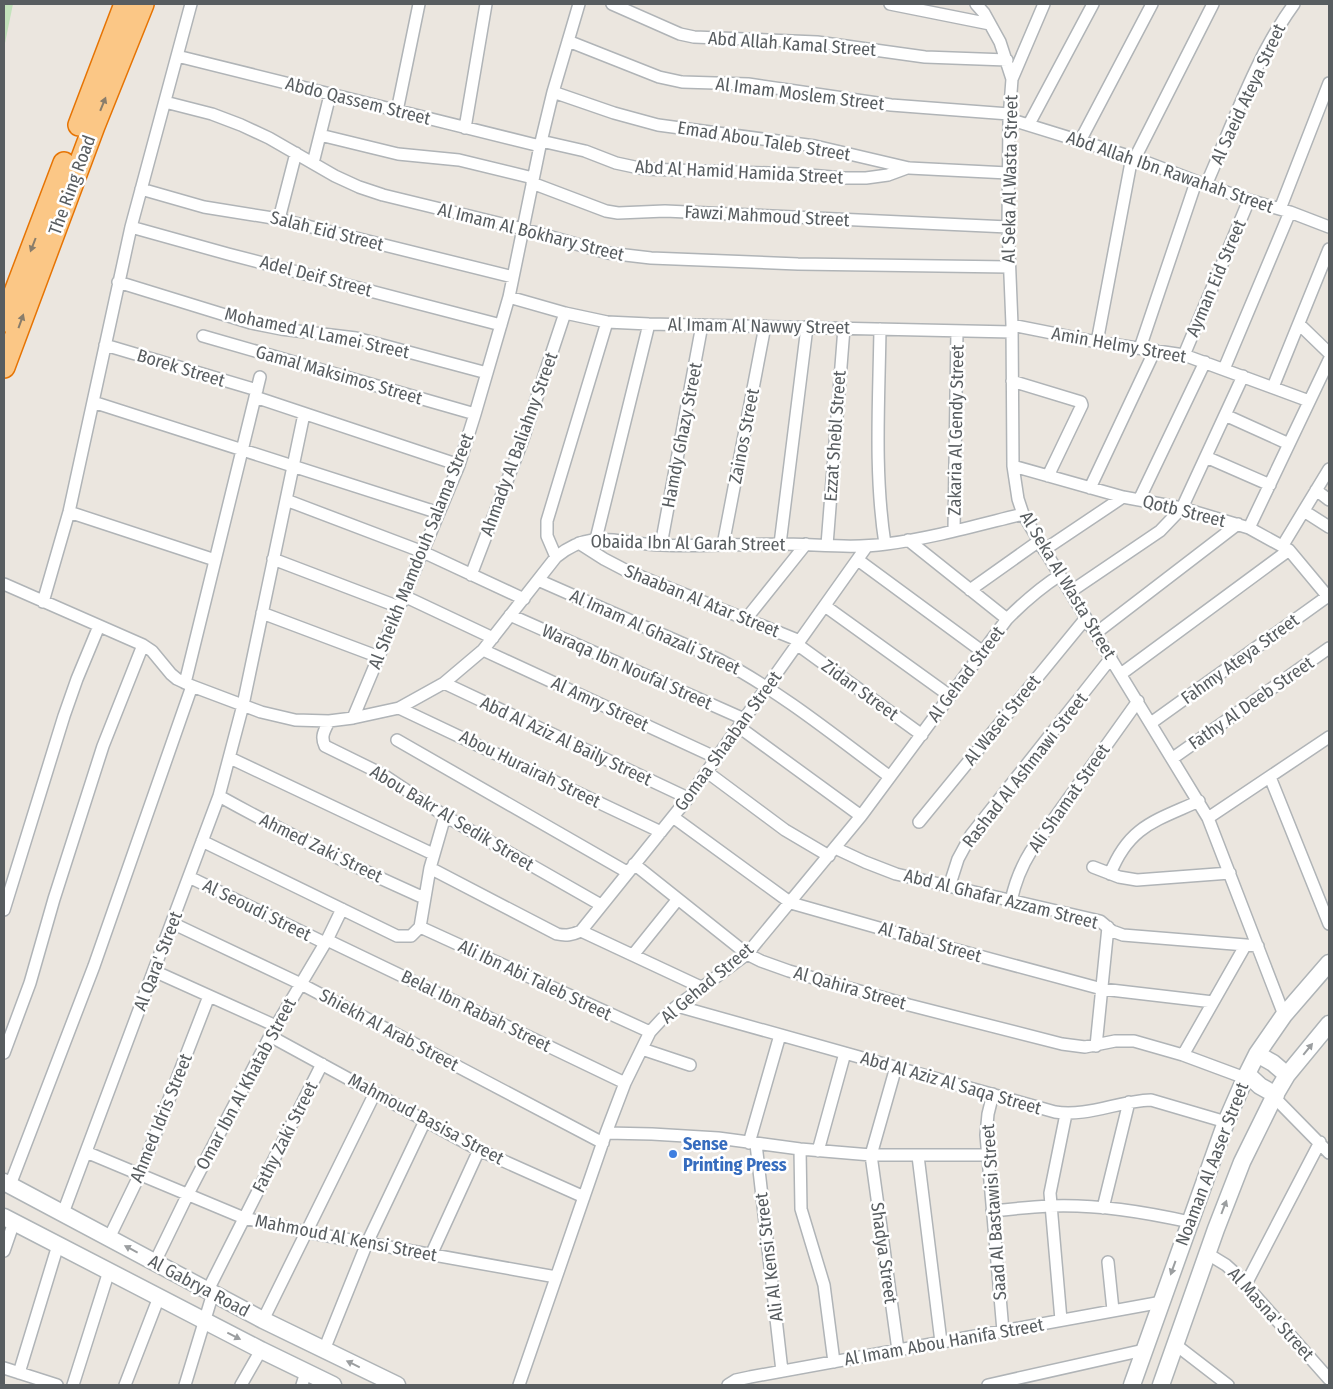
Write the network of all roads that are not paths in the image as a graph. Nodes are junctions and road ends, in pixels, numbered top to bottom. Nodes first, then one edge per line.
1 (125, 4) edge
2 (143, 4) edge
3 (191, 4) edge
4 (419, 4) edge
5 (486, 4) edge
6 (579, 4) edge
7 (612, 4) edge
8 (890, 4) edge
9 (976, 4) edge
10 (1044, 4) edge
11 (1093, 4) edge
12 (1152, 4) edge
13 (1213, 4) edge
14 (1294, 4) edge
15 (986, 8) edge
16 (990, 24) junction
17 (568, 41) junction
18 (177, 56) junction
19 (1007, 60) junction
20 (1012, 78) junction
21 (1329, 83) edge
22 (553, 92) junction
23 (330, 94) junction
24 (165, 102) junction
25 (397, 111) junction
26 (1009, 116) junction
27 (1029, 124) junction
28 (465, 128) junction
29 (320, 135) junction
30 (1080, 141) junction
31 (540, 144) junction
32 (296, 153) junction
33 (1134, 157) junction
34 (313, 164) junction
35 (909, 168) junction
36 (1008, 172) junction
37 (533, 180) junction
38 (1201, 184) junction
39 (141, 189) junction
40 (1249, 200) junction
41 (1285, 210) junction
42 (279, 219) junction
43 (131, 227) junction
44 (1008, 227) junction
45 (1329, 227) edge
46 (523, 229) junction
47 (1329, 249) edge
48 (1009, 267) junction
49 (513, 277) junction
50 (118, 282) junction
51 (509, 297) junction
52 (565, 314) junction
53 (4, 321) edge
54 (607, 322) junction
55 (649, 324) junction
56 (1299, 324) junction
57 (501, 325) junction
58 (702, 325) junction
59 (765, 326) junction
60 (807, 327) junction
61 (844, 328) junction
62 (1012, 328) junction
63 (880, 329) junction
64 (957, 331) junction
65 (203, 336) dead end
66 (1097, 342) junction
67 (105, 345) junction
68 (1140, 348) junction
69 (1155, 350) junction
70 (1329, 352) edge
71 (1184, 355) junction
72 (1329, 360) edge
73 (1205, 362) junction
74 (4, 367) edge
75 (1224, 369) junction
76 (487, 373) junction
77 (1243, 376) junction
78 (260, 377) dead end
79 (1012, 381) junction
80 (1273, 388) junction
81 (256, 394) junction
82 (1310, 401) junction
83 (93, 402) junction
84 (304, 414) junction
85 (475, 414) junction
86 (1225, 415) junction
87 (1289, 444) junction
88 (242, 450) junction
89 (1206, 457) junction
90 (459, 465) junction
91 (293, 466) junction
92 (1013, 466) junction
93 (1329, 469) edge
94 (1048, 476) junction
95 (1270, 485) junction
96 (1090, 488) junction
97 (1316, 490) junction
98 (1123, 497) junction
99 (286, 500) junction
100 (1139, 500) junction
101 (1329, 500) edge
102 (1182, 508) junction
103 (1304, 511) junction
104 (69, 512) junction
105 (439, 513) junction
106 (1023, 514) junction
107 (1243, 526) junction
108 (1329, 527) edge
109 (954, 530) junction
110 (596, 539) junction
111 (908, 540) junction
112 (579, 542) junction
113 (780, 544) junction
114 (806, 544) junction
115 (885, 544) junction
116 (723, 545) junction
117 (827, 545) junction
118 (661, 546) junction
119 (868, 546) junction
120 (1042, 546) junction
121 (1286, 548) junction
122 (422, 552) junction
123 (556, 557) junction
124 (273, 559) junction
125 (215, 560) junction
126 (858, 560) junction
127 (472, 574) junction
128 (1060, 575) junction
129 (538, 580) junction
130 (4, 584) edge
131 (970, 590) junction
132 (1070, 592) junction
133 (404, 596) junction
134 (1329, 597) edge
135 (524, 599) junction
136 (43, 602) junction
137 (825, 606) junction
138 (400, 607) junction
139 (262, 613) junction
140 (510, 615) junction
141 (1086, 618) junction
142 (746, 619) junction
143 (1007, 619) junction
144 (99, 626) junction
145 (1096, 633) junction
146 (493, 638) junction
147 (799, 643) junction
148 (143, 645) junction
149 (1329, 648) edge
150 (483, 650) junction
151 (983, 652) junction
152 (379, 657) junction
153 (1111, 658) junction
154 (1121, 674) junction
155 (444, 683) junction
156 (188, 684) junction
157 (768, 686) junction
158 (950, 696) junction
159 (1138, 701) junction
160 (243, 706) junction
161 (398, 708) junction
162 (353, 718) junction
163 (329, 721) junction
164 (741, 723) junction
165 (1151, 723) junction
166 (922, 735) junction
167 (1329, 739) edge
168 (397, 740) dead end
169 (230, 758) junction
170 (716, 758) junction
171 (1173, 758) junction
172 (707, 772) junction
173 (1270, 776) junction
174 (890, 777) junction
175 (219, 796) junction
176 (688, 798) junction
177 (1199, 801) junction
178 (445, 816) junction
179 (861, 816) junction
180 (673, 817) junction
181 (1208, 818) junction
182 (919, 822) dead end
183 (660, 832) junction
184 (202, 841) junction
185 (832, 852) junction
186 (433, 854) junction
187 (1093, 867) dead end
188 (430, 868) junction
189 (631, 868) junction
190 (1110, 874) junction
191 (1230, 874) junction
192 (189, 877) junction
193 (949, 887) junction
194 (424, 898) junction
195 (678, 899) junction
196 (1011, 901) junction
197 (791, 903) junction
198 (601, 906) junction
199 (342, 909) junction
200 (4, 910) edge
201 (172, 923) junction
202 (1329, 924) edge
203 (1108, 926) junction
204 (420, 927) junction
205 (581, 931) junction
206 (326, 942) junction
207 (1245, 946) junction
208 (1258, 946) junction
209 (748, 954) junction
210 (633, 955) junction
211 (1327, 970) edge
212 (154, 971) junction
213 (301, 984) junction
214 (703, 988) junction
215 (1102, 989) junction
216 (209, 996) junction
217 (1213, 1002) junction
218 (677, 1006) junction
219 (1284, 1015) junction
220 (1329, 1024) edge
221 (273, 1031) junction
222 (650, 1032) junction
223 (780, 1034) junction
224 (1096, 1046) junction
225 (642, 1049) junction
226 (4, 1053) edge
227 (845, 1053) junction
228 (1257, 1054) junction
229 (1182, 1055) junction
230 (322, 1064) junction
231 (690, 1065) dead end
232 (896, 1067) junction
233 (1287, 1075) junction
234 (1246, 1076) junction
235 (625, 1083) junction
236 (375, 1093) junction
237 (993, 1094) junction
238 (1275, 1096) junction
239 (1129, 1102) junction
240 (1066, 1114) junction
241 (425, 1120) junction
242 (1226, 1122) junction
243 (605, 1138) junction
244 (753, 1143) junction
245 (1327, 1148) edge
246 (800, 1149) junction
247 (479, 1150) junction
248 (818, 1151) junction
249 (86, 1152) junction
250 (871, 1155) junction
251 (918, 1156) junction
252 (987, 1156) junction
253 (140, 1174) junction
254 (7, 1184) edge
255 (188, 1194) junction
256 (584, 1197) junction
257 (1050, 1206) junction
258 (1103, 1208) junction
259 (992, 1210) junction
260 (63, 1213) junction
261 (244, 1218) junction
262 (9, 1220) edge
263 (1190, 1222) junction
264 (1216, 1229) junction
265 (306, 1232) junction
266 (110, 1238) junction
267 (367, 1244) junction
268 (58, 1245) junction
269 (4, 1251) edge
270 (1208, 1254) junction
271 (431, 1255) junction
272 (155, 1262) junction
273 (1108, 1262) dead end
274 (109, 1271) junction
275 (556, 1277) junction
276 (1246, 1284) junction
277 (210, 1292) junction
278 (158, 1297) junction
279 (1162, 1302) junction
280 (1113, 1310) junction
281 (204, 1320) junction
282 (262, 1320) junction
283 (1061, 1320) junction
284 (1003, 1331) junction
285 (941, 1342) junction
286 (1176, 1345) junction
287 (261, 1350) junction
288 (324, 1350) junction
289 (898, 1350) junction
290 (1144, 1350) junction
291 (834, 1362) junction
292 (4, 1368) edge
293 (782, 1371) junction
294 (19, 1373) junction
295 (304, 1379) edge
296 (1329, 1379) edge
297 (58, 1385) edge
298 (73, 1385) edge
299 (124, 1385) edge
300 (185, 1385) edge
301 (241, 1385) edge
302 (333, 1385) edge
303 (397, 1385) edge
304 (519, 1385) edge
305 (728, 1385) edge
306 (988, 1385) edge
307 (1132, 1385) edge
308 (1161, 1385) edge
309 (1228, 1385) edge

1 -> 53 highway, The Ring Road
74 -> 2 highway, The Ring Road
3 - 18 street
4 - 25 street
5 - 28 street
6 - 17 street, Al Sheikh Mamdouh Salama Street
7 - 19 street, Abd Allah Kamal Street
8 - 16 street
9 - 15 street, Al Seka Al Wasta Street
10 - 20 street
11 - 27 street
12 - 30 street
13 - 33 street
14 - 38 street, Al Saeid Ateya Street
15 - 16 street, Al Seka Al Wasta Street
16 - 19 street, Al Seka Al Wasta Street
17 - 22 street, Al Sheikh Mamdouh Salama Street
17 - 26 street, Al Imam Moslem Street
18 - 23 street, Abdo Qassem Street
18 - 24 street
19 - 20 street, Al Seka Al Wasta Street
20 - 26 street, Al Seka Al Wasta Street
21 - 41 street
22 - 31 street, Al Sheikh Mamdouh Salama Street
22 - 35 street, Emad Abou Taleb Street
23 - 25 street, Abdo Qassem Street
23 - 29 street
24 - 32 street, Al Imam Al Bokhary Street
24 - 39 street
25 - 28 street, Abdo Qassem Street
26 - 27 street, Abd Allah Ibn Rawahah Street
26 - 36 street, Al Seka Al Wasta Street
27 - 30 street, Abd Allah Ibn Rawahah Street
28 - 31 street, Abdo Qassem Street
29 - 34 street
29 - 37 street, Fawzi Mahmoud Street
30 - 33 street, Abd Allah Ibn Rawahah Street
31 - 35 street, Abd Al Hamid Hamida Street
31 - 37 street, Al Sheikh Mamdouh Salama Street
32 - 34 street, Al Imam Al Bokhary Street
32 - 42 street
33 - 38 street, Abd Allah Ibn Rawahah Street
33 - 66 street
34 - 46 street, Al Imam Al Bokhary Street
35 - 36 street, Emad Abou Taleb Street
36 - 44 street, Al Seka Al Wasta Street
37 - 44 street, Fawzi Mahmoud Street
37 - 46 street, Al Sheikh Mamdouh Salama Street
38 - 40 street, Abd Allah Ibn Rawahah Street
38 - 68 street, Al Saeid Ateya Street
39 - 42 street, Salah Eid Street
39 - 43 street
40 - 41 street, Abd Allah Ibn Rawahah Street
40 - 71 street, Ayman Eid Street
41 - 45 street, Abd Allah Ibn Rawahah Street
41 - 75 street
42 - 49 street, Salah Eid Street
43 - 50 street
43 - 57 street, Adel Deif Street
44 - 48 street, Al Seka Al Wasta Street
46 - 48 street, Al Imam Al Bokhary Street
46 - 49 street, Al Sheikh Mamdouh Salama Street
47 - 56 street
48 - 62 street, Al Seka Al Wasta Street
49 - 51 street, Al Sheikh Mamdouh Salama Street
50 - 67 street
50 - 76 street, Mohamed Al Lamei Street
51 - 52 street, Al Imam Al Nawwy Street
51 - 57 street, Al Sheikh Mamdouh Salama Street
52 - 54 street, Al Imam Al Nawwy Street
52 - 127 street, Ahmady Al Baliahny Street
54 - 55 street, Al Imam Al Nawwy Street
54 - 123 street
55 - 58 street, Al Imam Al Nawwy Street
55 - 110 street
56 - 70 street
56 - 80 street
57 - 76 street, Al Sheikh Mamdouh Salama Street
58 - 59 street, Al Imam Al Nawwy Street
58 - 118 street, Hamdy Ghazy Street
59 - 60 street, Al Imam Al Nawwy Street
59 - 116 street, Zainos Street
60 - 61 street, Al Imam Al Nawwy Street
60 - 113 street
61 - 63 street, Al Imam Al Nawwy Street
61 - 117 street, Ezzat Shebl Street
62 - 64 street, Al Imam Al Nawwy Street
62 - 66 street, Amin Helmy Street
62 - 79 street, Al Seka Al Wasta Street
63 - 64 street, Al Imam Al Nawwy Street
63 - 115 street
64 - 109 street, Zakaria Al Gendy Street
65 - 85 street, Gamal Maksimos Street
66 - 68 street, Amin Helmy Street
67 - 81 street, Borek Street
67 - 83 street
68 - 69 street, Amin Helmy Street
69 - 71 street, Amin Helmy Street
69 - 96 street
71 - 73 street, Amin Helmy Street
72 - 82 street
73 - 75 street, Amin Helmy Street
73 - 100 street
75 - 77 street, Amin Helmy Street
76 - 85 street, Al Sheikh Mamdouh Salama Street
77 - 80 street, Amin Helmy Street
77 - 86 street
78 - 81 street
79 - 92 street, Al Seka Al Wasta Street
79 - 94 street
80 - 82 street, Amin Helmy Street
81 - 84 street, Borek Street
81 - 88 street
82 - 87 street
83 - 88 street
83 - 104 street
84 - 90 street, Borek Street
84 - 91 street, Al Qara' Street
85 - 90 street, Al Sheikh Mamdouh Salama Street
86 - 87 street
86 - 89 street
87 - 95 street
88 - 91 street
88 - 125 street
89 - 95 street
89 - 102 street
90 - 105 street, Al Sheikh Mamdouh Salama Street
91 - 99 street, Al Qara' Street
91 - 105 street
92 - 94 street, Qotb Street
92 - 106 street, Al Seka Al Wasta Street
93 - 97 street
94 - 96 street, Qotb Street
95 - 107 street
96 - 98 street, Qotb Street
97 - 101 street
97 - 103 street
98 - 100 street, Qotb Street
98 - 120 street
99 - 122 street
99 - 124 street, Al Qara' Street
100 - 102 street, Qotb Street
102 - 107 street, Qotb Street
102 - 132 street
103 - 108 street
103 - 121 street
104 - 125 street
104 - 136 street
105 - 122 street, Al Sheikh Mamdouh Salama Street
106 - 109 street, Obaida Ibn Al Garah Street
106 - 120 street, Al Seka Al Wasta Street
107 - 121 street, Qotb Street
107 - 145 street
109 - 111 street, Obaida Ibn Al Garah Street
110 - 112 street, Obaida Ibn Al Garah Street
110 - 118 street, Obaida Ibn Al Garah Street
111 - 115 street, Obaida Ibn Al Garah Street
111 - 131 street
112 - 123 street, Obaida Ibn Al Garah Street
112 - 142 street, Shaaban Al Atar Street
113 - 114 street, Obaida Ibn Al Garah Street
113 - 116 street, Obaida Ibn Al Garah Street
114 - 117 street, Obaida Ibn Al Garah Street
114 - 142 street
115 - 119 street, Obaida Ibn Al Garah Street
116 - 118 street, Obaida Ibn Al Garah Street
117 - 119 street, Obaida Ibn Al Garah Street
119 - 126 street, Gomaa Shaaban Street
120 - 128 street, Al Seka Al Wasta Street
120 - 131 street
121 - 134 street, Qotb Street
121 - 154 street
122 - 127 street
122 - 133 street, Al Sheikh Mamdouh Salama Street
123 - 129 street, Obaida Ibn Al Garah Street
124 - 138 street
124 - 139 street, Al Qara' Street
125 - 156 street
126 - 137 street, Gomaa Shaaban Street
126 - 151 street
127 - 135 street
128 - 132 street, Al Seka Al Wasta Street
128 - 143 street, Al Gehad Street
129 - 135 street, Obaida Ibn Al Garah Street
129 - 157 street, Al Imam Al Ghazali Street
130 - 136 street, Obaida Ibn Al Garah Street
131 - 143 street
132 - 141 street, Al Seka Al Wasta Street
133 - 138 street, Al Sheikh Mamdouh Salama Street
133 - 146 street
134 - 165 street, Fahmy Ateya Street
135 - 140 street, Obaida Ibn Al Garah Street
136 - 144 street, Obaida Ibn Al Garah Street
137 - 147 street, Gomaa Shaaban Street
137 - 158 street
138 - 152 street, Al Sheikh Mamdouh Salama Street
139 - 152 street
139 - 160 street, Al Qara' Street
140 - 146 street, Obaida Ibn Al Garah Street
140 - 164 street, Waraqa Ibn Noufal Street
141 - 145 street, Al Seka Al Wasta Street
141 - 182 street, Al Wasei Street
142 - 147 street, Shaaban Al Atar Street
143 - 151 street, Al Gehad Street
144 - 148 street, Obaida Ibn Al Garah Street
144 - 200 street
145 - 153 street, Al Seka Al Wasta Street
146 - 150 street, Obaida Ibn Al Garah Street
147 - 157 street, Gomaa Shaaban Street
147 - 166 street, Zidan Street
148 - 156 street, Obaida Ibn Al Garah Street
148 - 226 street
149 - 171 street, Fathy Al Deeb Street
150 - 155 street, Obaida Ibn Al Garah Street
150 - 170 street, Al Amry Street
151 - 158 street, Al Gehad Street
152 - 162 street, Al Sheikh Mamdouh Salama Street
153 - 154 street, Al Seka Al Wasta Street
153 - 193 street, Rashad Al Ashmawi Street
154 - 159 street, Al Seka Al Wasta Street
155 - 161 street, Obaida Ibn Al Garah Street
155 - 176 street, Abd Al Aziz Al Baily Street
156 - 160 street, Obaida Ibn Al Garah Street
156 - 254 street
157 - 164 street, Gomaa Shaaban Street
157 - 174 street, Al Imam Al Ghazali Street
158 - 166 street, Al Gehad Street
159 - 165 street, Al Seka Al Wasta Street
159 - 196 street, Ali Shamat Street
160 - 163 street, Obaida Ibn Al Garah Street
160 - 169 street, Al Qara' Street
161 - 162 street, Obaida Ibn Al Garah Street
161 - 183 street, Abou Hurairah Street
162 - 163 street, Obaida Ibn Al Garah Street
163 - 178 street, Abou Bakr Al Sedik Street
164 - 170 street, Gomaa Shaaban Street
164 - 179 street, Waraqa Ibn Noufal Street
165 - 171 street, Al Seka Al Wasta Street
166 - 174 street, Al Gehad Street
167 - 173 street
168 - 189 street, Al Qahira Street
169 - 175 street, Al Qara' Street
169 - 186 street
170 - 172 street, Gomaa Shaaban Street
171 - 177 street, Al Seka Al Wasta Street
172 - 176 street, Gomaa Shaaban Street
172 - 185 street, Abd Al Ghafar Azzam Street
173 - 181 street
173 - 202 street
174 - 179 street, Al Gehad Street
175 - 184 street, Al Qara' Street
175 - 194 street, Ahmed Zaki Street
176 - 180 street, Gomaa Shaaban Street
177 - 181 street, Al Seka Al Wasta Street
177 - 190 street
178 - 186 street
178 - 198 street, Abou Bakr Al Sedik Street
179 - 185 street, Al Gehad Street
180 - 183 street, Gomaa Shaaban Street
180 - 197 street, Al Tabal Street
181 - 191 street, Al Seka Al Wasta Street
183 - 189 street, Gomaa Shaaban Street
184 - 192 street, Al Qara' Street
184 - 199 street
185 - 193 street, Abd Al Ghafar Azzam Street
185 - 197 street, Al Gehad Street
186 - 188 street
187 - 190 street
188 - 194 street
188 - 205 street
189 - 195 street, Al Qahira Street
189 - 198 street, Gomaa Shaaban Street
190 - 191 street
191 - 208 street, Al Seka Al Wasta Street
192 - 201 street, Al Qara' Street
192 - 206 street, Al Seoudi Street
193 - 196 street, Abd Al Ghafar Azzam Street
194 - 204 street
195 - 209 street, Al Qahira Street
195 - 210 street
196 - 203 street, Abd Al Ghafar Azzam Street
197 - 209 street, Al Gehad Street
197 - 215 street, Al Tabal Street
198 - 205 street, Gomaa Shaaban Street
199 - 204 street
199 - 206 street, Omar Ibn Al Khatab Street
201 - 212 street, Al Qara' Street
201 - 213 street, Shiekh Al Arab Street
203 - 207 street, Abd Al Ghafar Azzam Street
203 - 215 street
204 - 222 street, Ali Ibn Abi Taleb Street
205 - 210 street
206 - 213 street, Omar Ibn Al Khatab Street
206 - 235 street, Belal Ibn Rabah Street
207 - 208 street, Abd Al Ghafar Azzam Street
207 - 217 street
208 - 219 street, Al Seka Al Wasta Street
209 - 214 street, Al Gehad Street
209 - 224 street, Al Qahira Street
210 - 214 street
211 - 219 main road, Noaman Al Aaser Street
212 - 216 street, Mahmoud Basisa Street
212 - 249 street, Al Qara' Street
213 - 221 street, Omar Ibn Al Khatab Street
213 - 243 street, Shiekh Al Arab Street
214 - 218 street, Al Gehad Street
215 - 217 street, Al Tabal Street
215 - 224 street
216 - 221 street, Mahmoud Basisa Street
216 - 253 street, Ahmed Idris Street
217 - 229 street
218 - 222 street, Al Gehad Street
218 - 223 street, Abd Al Aziz Al Saqa Street
219 - 228 main road, Noaman Al Aaser Street
233 -> 220 main road, Noaman Al Aaser Street
221 - 230 street, Mahmoud Basisa Street
221 - 255 street, Omar Ibn Al Khatab Street
222 - 225 street, Al Gehad Street
223 - 227 street, Abd Al Aziz Al Saqa Street
223 - 244 street
224 - 229 street, Al Qahira Street
225 - 231 street
225 - 235 street, Al Gehad Street
227 - 232 street, Abd Al Aziz Al Saqa Street
227 - 248 street
228 - 233 main road
228 - 234 main road, Noaman Al Aaser Street
229 - 234 street, Al Qahira Street
230 - 236 street, Mahmoud Basisa Street
230 - 261 street, Fathy Zaki Street
232 - 237 street, Abd Al Aziz Al Saqa Street
232 - 250 street
233 - 238 main road, Noaman Al Aaser Street
234 - 238 main road
234 - 242 main road, Noaman Al Aaser Street
235 - 243 street, Al Gehad Street
236 - 241 street, Mahmoud Basisa Street
236 - 265 street
237 - 240 street, Abd Al Aziz Al Saqa Street
237 - 252 street, Saad Al Bastawisi Street
238 - 245 street
264 -> 238 main road, Noaman Al Aaser Street
239 - 240 street, Abd Al Aziz Al Saqa Street
239 - 242 street, Abd Al Aziz Al Saqa Street
239 - 258 street
240 - 257 street
241 - 247 street, Mahmoud Basisa Street
241 - 267 street
242 - 263 main road, Noaman Al Aaser Street
243 - 244 street
243 - 256 street, Al Gehad Street
244 - 246 street
244 - 293 street, Ali Al Kensi Street
245 - 276 street
246 - 248 street
246 - 291 street
247 - 256 street, Mahmoud Basisa Street
247 - 271 street
248 - 250 street
249 - 253 street, Mahmoud Al Kensi Street
249 - 260 street, Al Qara' Street
250 - 251 street
250 - 289 street, Shadya Street
251 - 252 street
251 - 285 street
252 - 259 street, Saad Al Bastawisi Street
253 - 255 street, Mahmoud Al Kensi Street
253 - 266 street, Ahmed Idris Street
254 - 260 main road, Al Gabrya Road
255 - 261 street, Mahmoud Al Kensi Street
255 - 272 street, Omar Ibn Al Khatab Street
256 - 275 street, Al Gehad Street
257 - 258 street
257 - 259 street
257 - 283 street
258 - 263 street
259 - 284 street, Saad Al Bastawisi Street
260 - 266 main road, Al Gabrya Road
261 - 265 street, Mahmoud Al Kensi Street
261 - 277 street, Fathy Zaki Street
262 - 268 main road, Al Gabrya Road
262 - 269 street
263 - 264 main road
263 -> 279 main road, Noaman Al Aaser Street
264 - 270 main road, Noaman Al Aaser Street
265 - 267 street, Mahmoud Al Kensi Street
265 - 282 street
272 -> 266 main road, Al Gabrya Road
267 - 271 street, Mahmoud Al Kensi Street
267 - 288 street
268 - 274 main road, Al Gabrya Road
268 - 294 street
270 - 276 street, Al Masna' Street
270 - 286 main road, Noaman Al Aaser Street
271 - 275 street, Mahmoud Al Kensi Street
272 - 277 main road, Al Gabrya Road
273 - 280 street
274 - 278 main road, Al Gabrya Road
274 - 298 street
275 - 304 street, Al Gehad Street
276 - 296 street, Al Masna' Street
277 - 281 street, Fathy Zaki Street
277 - 282 main road, Al Gabrya Road
278 - 281 main road, Al Gabrya Road
278 - 299 street
279 - 280 street, Al Imam Abou Hanifa Street
279 - 290 main road, Noaman Al Aaser Street
280 - 283 street, Al Imam Abou Hanifa Street
281 -> 287 main road, Al Gabrya Road
281 - 300 street, Fathy Zaki Street
282 - 288 main road, Al Gabrya Road
283 - 284 street, Al Imam Abou Hanifa Street
284 - 285 street, Al Imam Abou Hanifa Street
285 - 289 street, Al Imam Abou Hanifa Street
286 - 308 main road, Noaman Al Aaser Street
286 - 309 street
287 - 295 main road, Al Gabrya Road
287 - 301 street
303 -> 288 main road, Al Gabrya Road
289 - 291 street, Al Imam Abou Hanifa Street
290 - 306 street
290 - 307 main road, Noaman Al Aaser Street
291 - 293 street, Al Imam Abou Hanifa Street
292 - 294 street
293 - 305 street, Al Imam Abou Hanifa Street
294 - 297 street
295 - 302 main road, Al Gabrya Road

